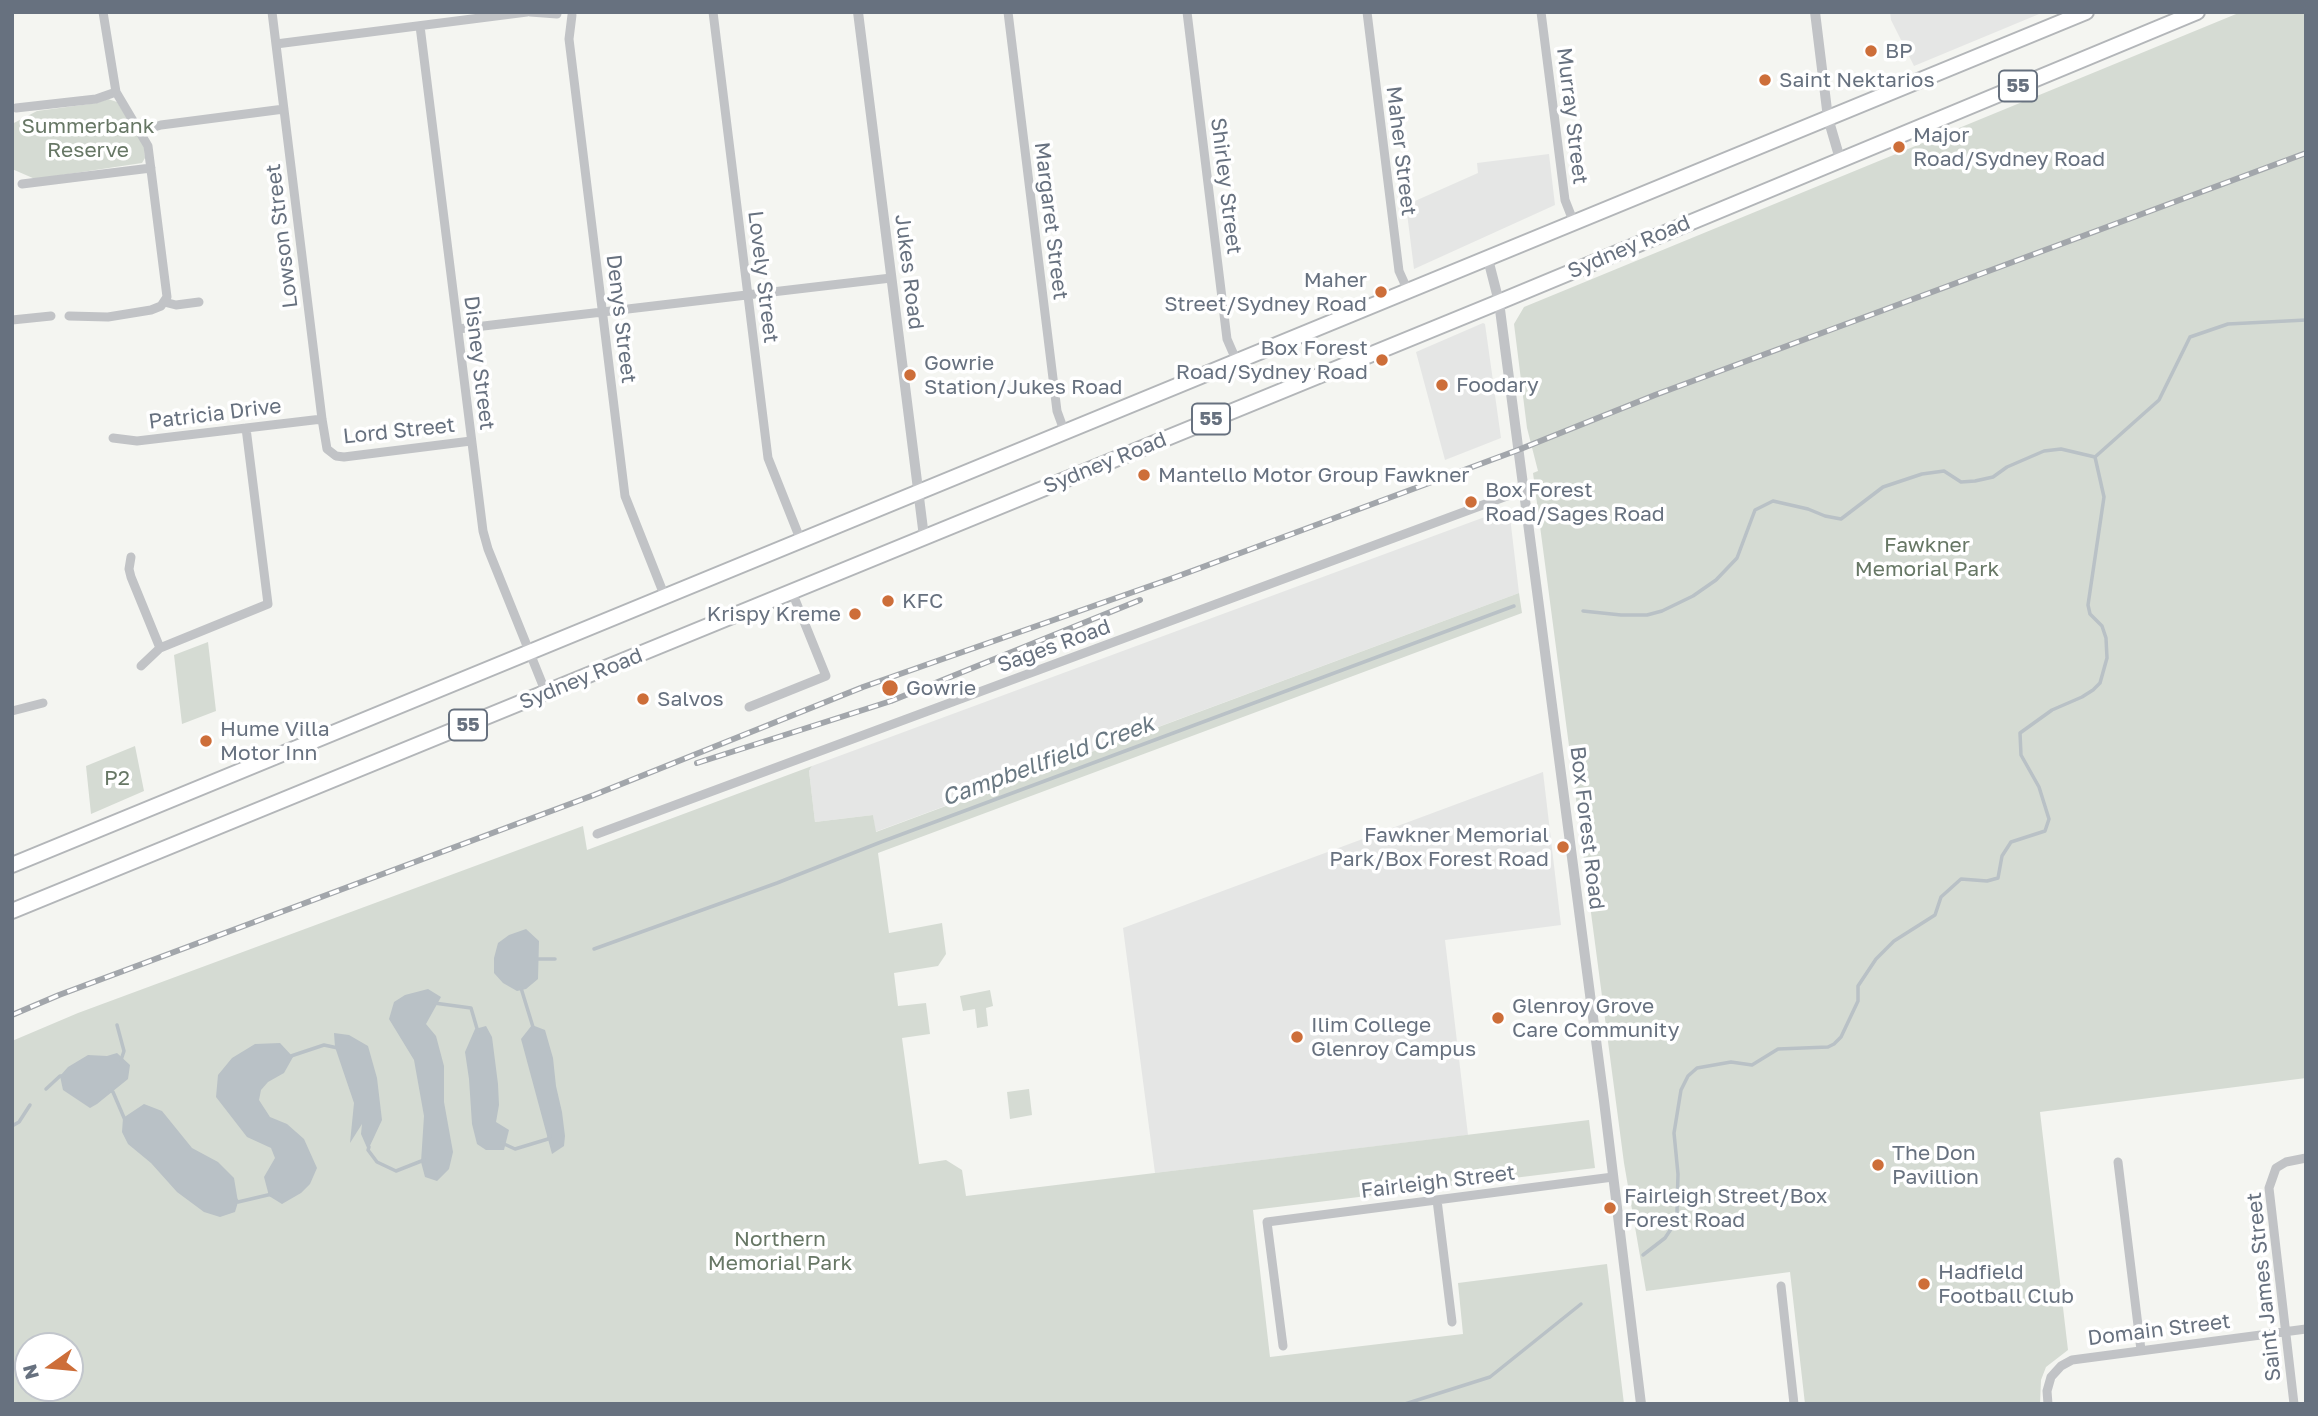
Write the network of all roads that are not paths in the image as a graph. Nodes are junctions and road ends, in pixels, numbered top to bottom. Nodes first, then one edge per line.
1 (103, 12) edge
2 (272, 12) edge
3 (528, 12) edge
4 (713, 12) edge
5 (858, 12) edge
6 (1008, 12) edge
7 (1186, 12) edge
8 (1367, 12) edge
9 (1541, 12) edge
10 (1815, 12) edge
11 (2086, 12) edge
12 (2197, 12) edge
13 (573, 13) edge
14 (558, 14) edge
15 (420, 26) junction
16 (569, 39) junction
17 (275, 44) junction
18 (116, 92) junction
19 (16, 108) dead end
20 (284, 110) junction
21 (1828, 118) junction
22 (141, 131) junction
23 (1840, 159) junction
24 (151, 168) junction
25 (22, 184) dead end
26 (1574, 223) junction
27 (1488, 258) junction
28 (891, 278) junction
29 (1408, 291) junction
30 (748, 295) junction
31 (164, 302) junction
32 (199, 302) dead end
33 (1499, 302) junction
34 (603, 312) junction
35 (51, 316) dead end
36 (69, 316) dead end
37 (12, 320) edge
38 (458, 329) junction
39 (1237, 362) junction
40 (322, 419) junction
41 (246, 429) junction
42 (1065, 433) junction
43 (113, 438) dead end
44 (471, 441) junction
45 (331, 453) joint
46 (1523, 490) junction
47 (917, 494) junction
48 (924, 537) junction
49 (801, 541) junction
50 (131, 557) dead end
51 (792, 592) junction
52 (665, 597) junction
53 (160, 648) junction
54 (530, 652) junction
55 (141, 666) dead end
56 (546, 693) junction
57 (43, 703) dead end
58 (749, 707) dead end
59 (12, 711) edge
60 (597, 834) dead end
61 (12, 865) edge
62 (12, 911) edge
63 (2306, 1158) edge
64 (2119, 1163) dead end
65 (1613, 1177) junction
66 (1437, 1200) junction
67 (1781, 1286) dead end
68 (1452, 1322) dead end
69 (2306, 1329) edge
70 (2285, 1332) junction
71 (1283, 1346) dead end
72 (2141, 1350) junction
73 (1642, 1404) edge
74 (1794, 1404) edge
75 (2048, 1404) edge
76 (2294, 1404) edge

1 - 18 street
2 - 17 street, Lowson Street
3 - 14 street
3 - 15 street
4 - 30 street, Lovely Street
5 - 28 street, Jukes Road
6 - 42 street, Margaret Street
7 - 39 street, Shirley Street
8 - 29 street, Maher Street
9 - 26 street, Murray Street
10 - 21 street
11 - 21 highway, Sydney Road / 55
12 - 23 highway, Sydney Road / 55
13 - 14 street
13 - 16 street, Denys Street
14 - 16 street, Denys Street
15 - 17 street
15 - 38 street, Disney Street
16 - 34 street, Denys Street
17 - 20 street, Lowson Street
18 - 19 street
18 - 22 street
20 - 22 street
20 - 40 street, Lowson Street
21 - 23 street
21 - 26 highway, Sydney Road / 55
22 - 24 street
23 - 33 highway, Sydney Road / 55
24 - 25 street
24 - 31 street
26 - 27 highway, Sydney Road / 55
27 - 29 highway, Sydney Road / 55
27 - 33 street, Box Forest Road
28 - 30 street
28 - 47 street, Jukes Road
29 - 39 highway, Sydney Road / 55
30 - 34 street
30 - 49 street, Lovely Street
31 - 32 street
31 - 36 street
33 - 46 street, Box Forest Road
33 - 48 highway, Sydney Road / 55
34 - 38 street
34 - 52 street, Denys Street
35 - 37 street
38 - 44 street, Disney Street
39 - 42 highway, Sydney Road / 55
40 - 41 street, Patricia Drive
40 - 45 street, Lowson Street
41 - 43 street, Patricia Drive
41 - 53 street
42 - 47 highway, Sydney Road / 55
44 - 45 street, Lord Street
44 - 54 street, Disney Street
46 - 60 street, Sages Road
46 - 65 street, Box Forest Road
47 - 48 street, Jukes Road
47 - 49 highway, Sydney Road / 55
48 - 51 highway, Sydney Road / 55
49 - 52 highway, Sydney Road / 55
50 - 53 street
51 - 56 highway, Sydney Road / 55
51 - 58 street
52 - 54 highway, Sydney Road / 55
53 - 55 street
54 - 56 street, Disney Street
54 - 61 highway, Sydney Road / 55
56 - 62 highway, Sydney Road / 55
57 - 59 street
63 - 70 street, Saint James Street
64 - 72 street
65 - 66 street, Fairleigh Street
65 - 73 street, Box Forest Road
66 - 68 street
66 - 71 street, Fairleigh Street
67 - 74 street
69 - 70 street, Domain Street
70 - 72 street, Domain Street
70 - 76 street, Saint James Street
72 - 75 street, Domain Street

